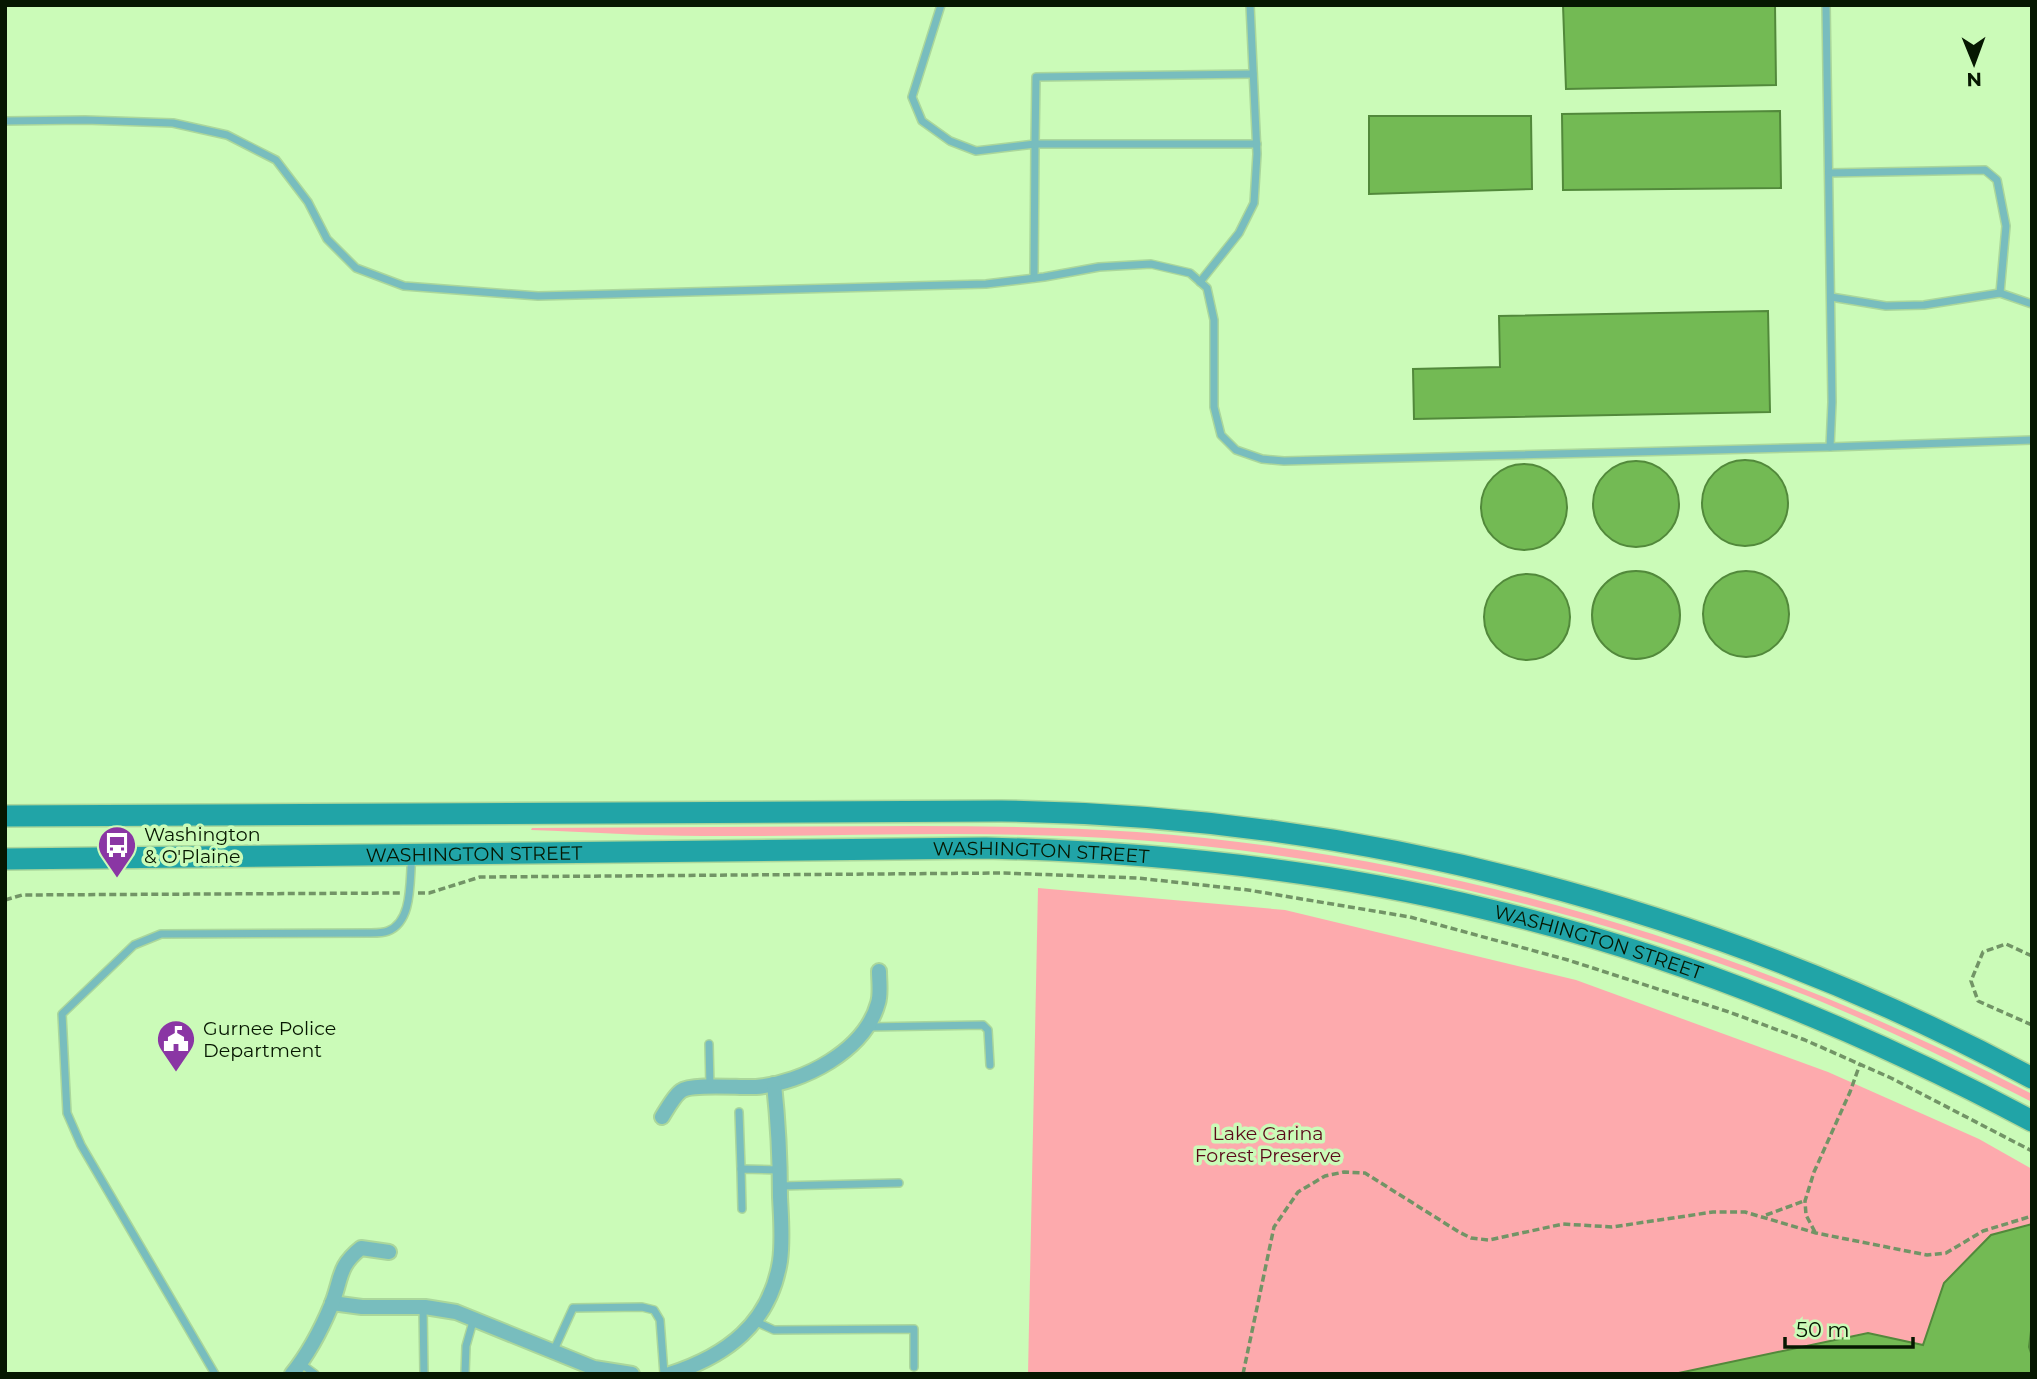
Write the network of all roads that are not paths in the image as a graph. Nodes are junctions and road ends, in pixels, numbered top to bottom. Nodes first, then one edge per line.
1 (941, 5) edge
2 (1250, 5) edge
3 (1826, 5) edge
4 (1253, 74) junction
5 (5, 121) edge
6 (1035, 144) junction
7 (1257, 144) junction
8 (1829, 173) junction
9 (1034, 278) junction
10 (1200, 282) junction
11 (2000, 293) junction
12 (1830, 297) junction
13 (2032, 304) edge
14 (2032, 440) edge
15 (1830, 447) junction
16 (5, 816) edge
17 (412, 855) junction
18 (5, 859) edge
19 (879, 971) dead end
20 (869, 1027) junction
21 (709, 1044) dead end
22 (990, 1065) dead end
23 (2032, 1077) edge
24 (774, 1084) junction
25 (710, 1087) junction
26 (739, 1112) dead end
27 (662, 1117) dead end
28 (2032, 1121) edge
29 (741, 1169) junction
30 (780, 1170) junction
31 (899, 1183) dead end
32 (780, 1186) junction
33 (742, 1209) dead end
34 (389, 1252) dead end
35 (332, 1303) junction
36 (423, 1307) junction
37 (474, 1318) junction
38 (753, 1321) junction
39 (552, 1352) junction
40 (914, 1367) dead end
41 (296, 1369) edge
42 (215, 1374) edge
43 (315, 1374) edge
44 (424, 1374) edge
45 (465, 1374) edge
46 (632, 1374) edge
47 (664, 1374) edge
48 (670, 1374) edge

1 - 6 lane
2 - 4 lane
3 - 8 lane
4 - 6 lane
4 - 7 lane
5 - 9 lane
6 - 7 lane
6 - 9 lane
7 - 10 lane
8 - 11 lane
8 - 12 lane
9 - 10 lane
10 - 15 lane
11 - 12 lane
11 - 13 lane
12 - 15 lane
14 - 15 lane
16 - 23 main road, WASHINGTON STREET
17 - 18 main road, WASHINGTON STREET
17 - 28 main road, WASHINGTON STREET
17 - 42 lane
19 - 20 street
20 - 22 lane
20 - 24 street
21 - 25 lane
24 - 25 street
24 - 30 street
25 - 27 street
26 - 29 lane
29 - 30 lane
29 - 33 lane
30 - 32 street
31 - 32 lane
32 - 38 street
34 - 35 street
35 - 36 street
35 - 41 street
36 - 37 street
36 - 44 lane
37 - 39 street
37 - 45 lane
38 - 40 lane
38 - 48 street
39 - 46 street
39 - 47 lane
41 - 43 lane

